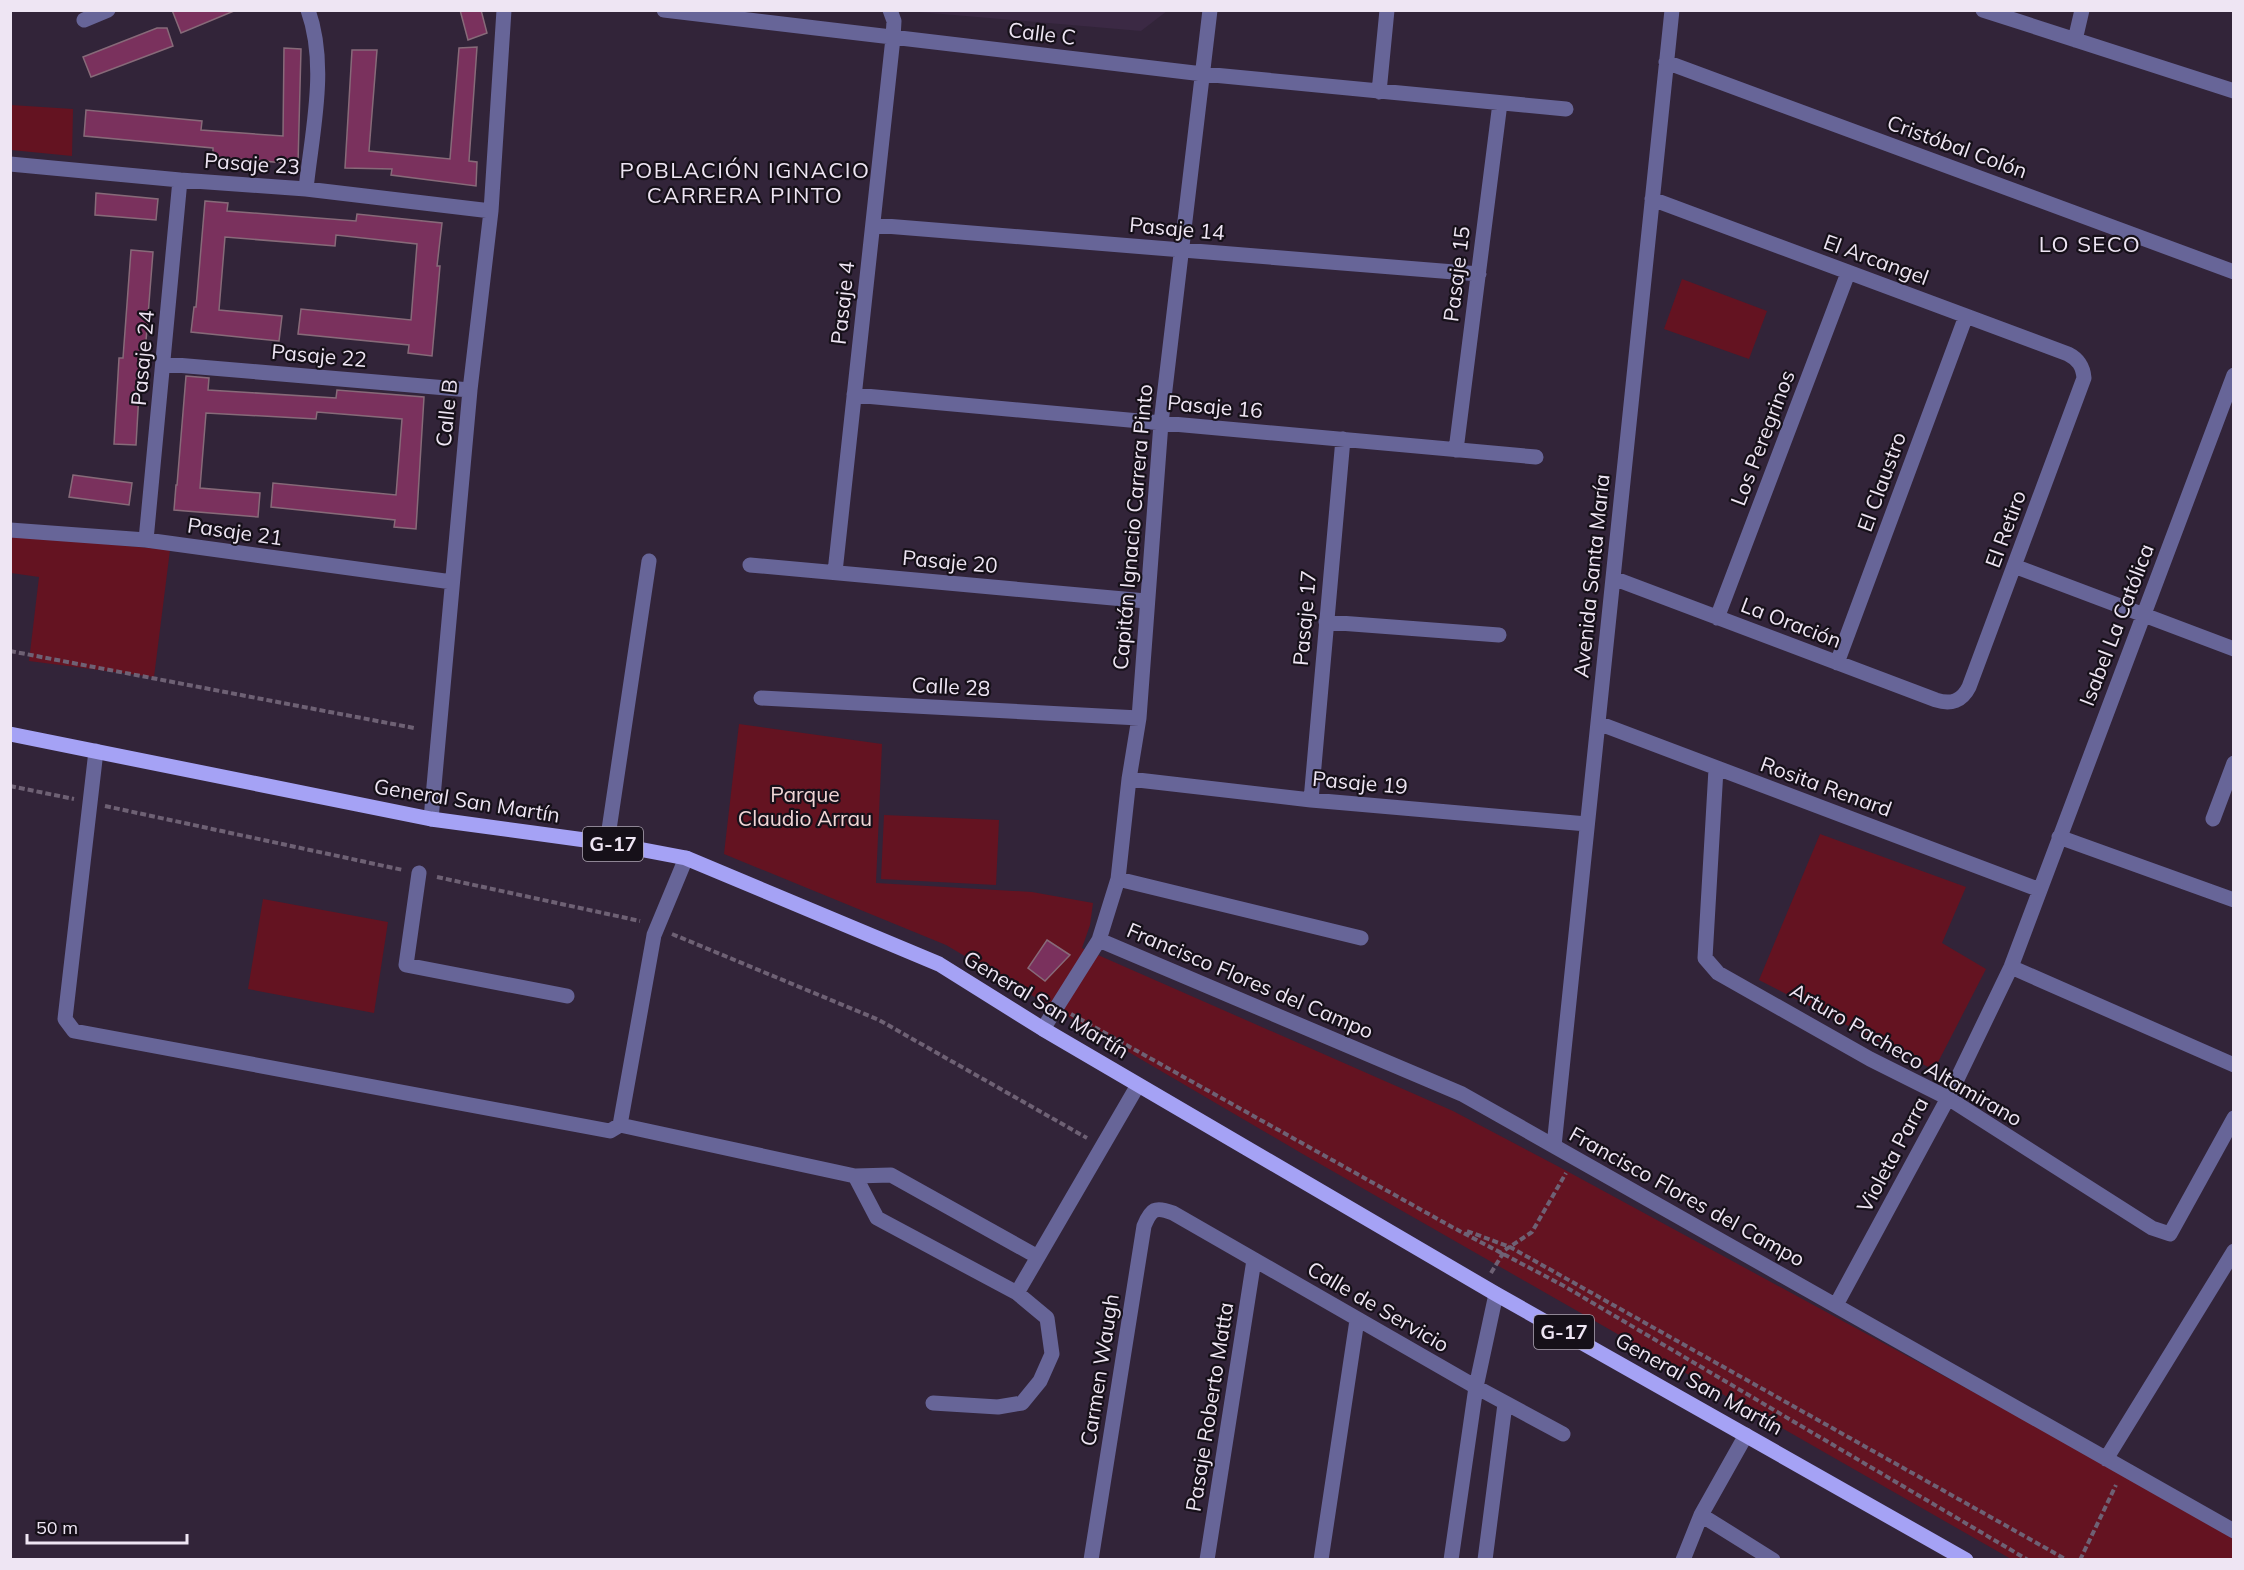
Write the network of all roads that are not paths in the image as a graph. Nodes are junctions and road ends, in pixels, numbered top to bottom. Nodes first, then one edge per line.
1 (108, 10) edge
2 (308, 10) edge
3 (504, 10) edge
4 (664, 10) edge
5 (890, 10) edge
6 (1210, 10) edge
7 (1388, 10) edge
8 (1672, 10) edge
9 (1983, 10) edge
10 (2082, 10) edge
11 (704, 13) edge
12 (84, 20) dead end
13 (893, 38) junction
14 (2075, 40) junction
15 (1666, 62) junction
16 (1203, 74) junction
17 (2234, 91) edge
18 (1379, 92) junction
19 (1500, 103) junction
20 (1566, 109) dead end
21 (10, 164) edge
22 (180, 180) junction
23 (306, 189) junction
24 (1652, 199) junction
25 (491, 211) junction
26 (873, 225) junction
27 (1180, 250) junction
28 (2234, 272) edge
29 (1848, 273) junction
30 (1479, 274) junction
31 (1966, 316) junction
32 (164, 364) junction
33 (2081, 366) joint
34 (2234, 375) edge
35 (470, 390) junction
36 (854, 395) junction
37 (1161, 423) junction
38 (1343, 439) junction
39 (1456, 450) junction
40 (1536, 457) dead end
41 (10, 530) edge
42 (146, 540) junction
43 (649, 561) dead end
44 (750, 564) dead end
45 (2014, 566) junction
46 (835, 572) junction
47 (1613, 578) junction
48 (452, 582) junction
49 (1146, 601) junction
50 (2143, 615) junction
51 (1717, 618) junction
52 (1326, 622) junction
53 (1499, 635) dead end
54 (2234, 649) edge
55 (1837, 663) junction
56 (761, 698) dead end
57 (1956, 701) joint
58 (1139, 717) junction
59 (1598, 723) junction
60 (10, 734) edge
61 (96, 751) junction
62 (2234, 764) edge
63 (1716, 769) junction
64 (1129, 779) junction
65 (1311, 800) junction
66 (431, 819) junction
67 (2213, 819) dead end
68 (1587, 824) junction
69 (2059, 837) junction
70 (608, 843) junction
71 (686, 858) junction
72 (419, 873) road end
73 (1118, 879) junction
74 (2040, 890) junction
75 (2234, 900) edge
76 (1361, 938) dead end
77 (1099, 940) junction
78 (2010, 967) junction
79 (567, 996) dead end
80 (1043, 1029) junction
81 (2234, 1065) edge
82 (1138, 1085) junction
83 (1948, 1098) junction
84 (2234, 1118) edge
85 (620, 1125) junction
86 (1554, 1146) junction
87 (855, 1176) junction
88 (1173, 1213) joint
89 (2234, 1251) edge
90 (1038, 1257) junction
91 (1254, 1260) junction
92 (1490, 1290) junction
93 (1017, 1293) junction
94 (1836, 1305) junction
95 (1358, 1320) junction
96 (1476, 1387) junction
97 (933, 1402) dead end
98 (1505, 1404) junction
99 (1563, 1434) dead end
100 (1746, 1435) junction
101 (2106, 1459) junction
102 (1701, 1515) junction
103 (2234, 1531) edge
104 (1091, 1560) edge
105 (1207, 1560) edge
106 (1321, 1560) edge
107 (1450, 1560) edge
108 (1485, 1560) edge
109 (1683, 1560) edge
110 (1773, 1560) edge
111 (1966, 1560) edge

1 - 12 street
2 - 23 street
3 - 25 street, Calle B
4 - 11 street, Calle C
5 - 13 street, Pasaje 4
6 - 16 street, Capitán Ignacio Carrera Pinto
7 - 18 street
8 - 15 street, Avenida Santa María
9 - 14 street
10 - 14 street
11 - 13 street, Calle C
13 - 16 street, Calle C
13 - 26 street, Pasaje 4
14 - 17 street
15 - 24 street, Avenida Santa María
15 - 28 street, Cristóbal Colón
16 - 18 street, Calle C
16 - 27 street, Capitán Ignacio Carrera Pinto
18 - 19 street, Calle C
19 - 20 street, Calle C
19 - 30 street, Pasaje 15
21 - 22 street, Pasaje 23
22 - 23 street, Pasaje 23
22 - 32 street, Pasaje 24
23 - 25 street, Pasaje 23
24 - 29 street, El Arcangel
24 - 47 street, Avenida Santa María
25 - 35 street, Calle B
26 - 27 street, Pasaje 14
26 - 36 street, Pasaje 4
27 - 30 street, Pasaje 14
27 - 37 street, Capitán Ignacio Carrera Pinto
29 - 31 street, El Arcangel
29 - 51 street, Los Peregrinos
30 - 39 street, Pasaje 15
31 - 33 street, El Arcangel
31 - 55 street, El Claustro
32 - 35 street, Pasaje 22
32 - 42 street, Pasaje 24
33 - 45 street, El Retiro
34 - 50 street, Isabel La Católica
35 - 48 street, Calle B
36 - 37 street, Pasaje 16
36 - 46 street, Pasaje 4
37 - 38 street, Pasaje 16
37 - 49 street, Capitán Ignacio Carrera Pinto
38 - 39 street, Pasaje 16
38 - 52 street, Pasaje 17
39 - 40 street, Pasaje 16
41 - 42 street, Pasaje 21
42 - 48 street, Pasaje 21
43 - 70 street
44 - 46 street, Pasaje 20
45 - 50 street
45 - 57 street, El Retiro
46 - 49 street, Pasaje 20
47 - 51 street, La Oración
47 - 59 street, Avenida Santa María
48 - 66 street, Calle B
49 - 58 street, Capitán Ignacio Carrera Pinto
50 - 54 street
50 - 69 street, Isabel La Católica
51 - 55 street, La Oración
52 - 53 street
52 - 65 street, Pasaje 17
55 - 57 street, La Oración
56 - 58 street, Calle 28
58 - 64 street, Capitán Ignacio Carrera Pinto
59 - 63 street, Rosita Renard
59 - 68 street, Avenida Santa María
60 - 61 main road, General San Martín / G-17
61 - 66 main road, General San Martín / G-17
61 - 85 street
62 - 67 street
63 - 74 street, Rosita Renard
63 - 83 street, Arturo Pacheco Altamirano
64 - 65 street, Pasaje 19
64 - 73 street, Capitán Ignacio Carrera Pinto
65 - 68 street, Pasaje 19
66 - 70 main road, General San Martín / G-17
68 - 86 street, Avenida Santa María
69 - 74 street, Isabel La Católica
69 - 75 street
70 - 71 main road, General San Martín / G-17
71 - 80 main road, General San Martín / G-17
71 - 85 street
72 - 79 street
73 - 76 street
73 - 77 street, Capitán Ignacio Carrera Pinto
74 - 78 street, Violeta Parra
77 - 80 street, Capitán Ignacio Carrera Pinto
77 - 86 street, Francisco Flores del Campo
78 - 81 street
78 - 83 street, Violeta Parra
80 - 82 main road, General San Martín / G-17
82 - 90 street
82 - 92 main road, General San Martín / G-17
83 - 84 street, Arturo Pacheco Altamirano
83 - 94 street, Violeta Parra
85 - 87 street
86 - 94 street, Francisco Flores del Campo
87 - 90 street
87 - 93 street
88 - 91 street, Calle de Servicio
88 - 104 street, Carmen Waugh
89 - 101 street
90 - 93 street
91 - 95 street, Calle de Servicio
91 - 105 street, Pasaje Roberto Matta
92 - 96 street
92 - 100 main road, General San Martín / G-17
93 - 97 street
94 - 101 street, Francisco Flores del Campo
95 - 96 street, Calle de Servicio
95 - 106 street
96 - 98 street, Calle de Servicio
96 - 107 street
98 - 99 street, Calle de Servicio
98 - 108 street
100 - 102 street
100 - 111 main road, General San Martín / G-17
101 - 103 street, Francisco Flores del Campo
102 - 109 street
102 - 110 street

